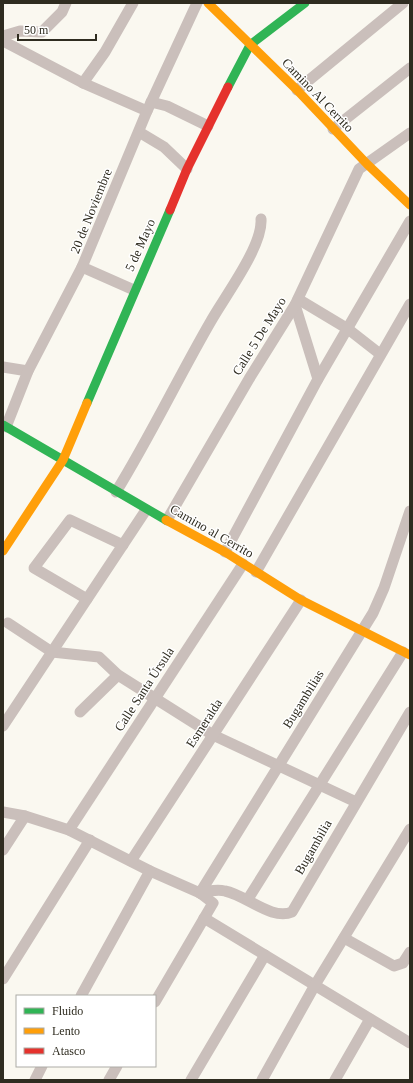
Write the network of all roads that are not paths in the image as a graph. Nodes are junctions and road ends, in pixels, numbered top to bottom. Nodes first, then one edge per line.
1 (66, 3) edge
2 (133, 3) edge
3 (197, 3) edge
4 (305, 3) edge
5 (403, 3) edge
6 (215, 5) edge
7 (3, 36) edge
8 (3, 41) edge
9 (250, 45) junction
10 (410, 68) edge
11 (83, 83) junction
12 (297, 90) junction
13 (149, 107) junction
14 (208, 126) junction
15 (334, 129) junction
16 (139, 132) junction
17 (410, 133) edge
18 (367, 164) junction
19 (187, 169) junction
20 (410, 205) edge
21 (261, 218) dead end
22 (410, 221) edge
23 (82, 267) junction
24 (134, 290) junction
25 (296, 302) junction
26 (410, 304) edge
27 (348, 330) junction
28 (380, 354) junction
29 (3, 367) edge
30 (28, 371) junction
31 (318, 379) junction
32 (5, 426) edge
33 (63, 460) junction
34 (116, 492) junction
35 (146, 510) junction
36 (410, 511) edge
37 (167, 520) junction
38 (123, 545) junction
39 (3, 551) edge
40 (225, 552) junction
41 (243, 564) junction
42 (256, 572) junction
43 (87, 599) junction
44 (301, 600) junction
45 (8, 623) dead end
46 (362, 630) junction
47 (52, 652) junction
48 (407, 654) edge
49 (118, 675) junction
50 (155, 698) junction
51 (80, 712) dead end
52 (410, 712) edge
53 (3, 726) edge
54 (213, 735) junction
55 (278, 767) junction
56 (319, 784) junction
57 (356, 802) junction
58 (3, 812) edge
59 (26, 816) junction
60 (410, 829) edge
61 (69, 830) junction
62 (90, 840) junction
63 (3, 850) edge
64 (131, 861) junction
65 (150, 871) junction
66 (200, 892) junction
67 (248, 899) junction
68 (204, 918) junction
69 (344, 938) junction
70 (410, 952) edge
71 (265, 955) junction
72 (3, 980) edge
73 (316, 985) junction
74 (82, 995) edge
75 (156, 1000) edge
76 (370, 1019) junction
77 (410, 1043) edge
78 (42, 1067) edge
79 (116, 1067) edge
80 (35, 1080) edge
81 (109, 1080) edge
82 (190, 1080) edge
83 (262, 1080) edge
84 (335, 1080) edge

1 - 7 street
2 - 11 street
3 - 13 street, 20 de Noviembre
4 - 9 street
5 - 12 street
6 - 9 street, Camino Al Cerrito
8 - 11 street
9 - 12 street, Camino Al Cerrito
9 - 14 street, 5 de Mayo
10 - 15 street
11 - 13 street
12 - 15 street, Camino Al Cerrito
13 - 14 street
13 - 16 street, 20 de Noviembre
14 - 19 street, 5 de Mayo
15 - 18 street, Camino Al Cerrito
16 - 19 street
16 - 23 street, 20 de Noviembre
17 - 18 street, Calle 5 De Mayo
18 - 20 street, Camino Al Cerrito
18 - 25 street, Calle 5 De Mayo
19 - 24 street, 5 de Mayo
21 - 34 street
22 - 27 street
23 - 24 street
23 - 30 street, 20 de Noviembre
24 - 33 street, 5 de Mayo
25 - 27 street
25 - 31 street
25 - 37 street, Calle 5 De Mayo
26 - 28 street
27 - 28 street
27 - 31 street
28 - 42 street
29 - 30 street
30 - 32 street, 20 de Noviembre
31 - 40 street
32 - 33 street, Camino al Cerrito
33 - 34 street, Camino al Cerrito
33 - 39 street, 5 de Mayo
34 - 35 street, Camino al Cerrito
35 - 37 street, Camino al Cerrito
35 - 38 street
36 - 46 street, Bugambilias
37 - 40 street, Camino al Cerrito
38 - 43 street
38 - 43 street
40 - 41 street, Camino al Cerrito
41 - 42 street, Camino al Cerrito
41 - 50 street, Calle Santa Úrsula
42 - 44 street, Camino al Cerrito
43 - 47 street
44 - 46 street, Camino al Cerrito
44 - 54 street, Esmeralda
45 - 47 street
46 - 48 street, Camino al Cerrito
46 - 55 street, Bugambilias
47 - 49 street
47 - 53 street
48 - 56 street
49 - 50 street
49 - 51 street
50 - 54 street
50 - 61 street, Calle Santa Úrsula
52 - 57 street, Bugambilia
54 - 55 street
54 - 64 street, Esmeralda
55 - 56 street
55 - 66 street, Bugambilias
56 - 57 street
56 - 67 street
57 - 67 street, Bugambilia
58 - 59 street
59 - 61 street
59 - 63 street
60 - 69 street
61 - 62 street
62 - 64 street
62 - 72 street
64 - 65 street
65 - 66 street
65 - 74 street
66 - 67 street, Bugambilia
66 - 68 street
68 - 71 street
68 - 75 street
69 - 70 street
69 - 73 street
71 - 73 street
71 - 82 street
73 - 76 street
73 - 83 street
76 - 77 street
76 - 84 street
78 - 80 street
79 - 81 street

